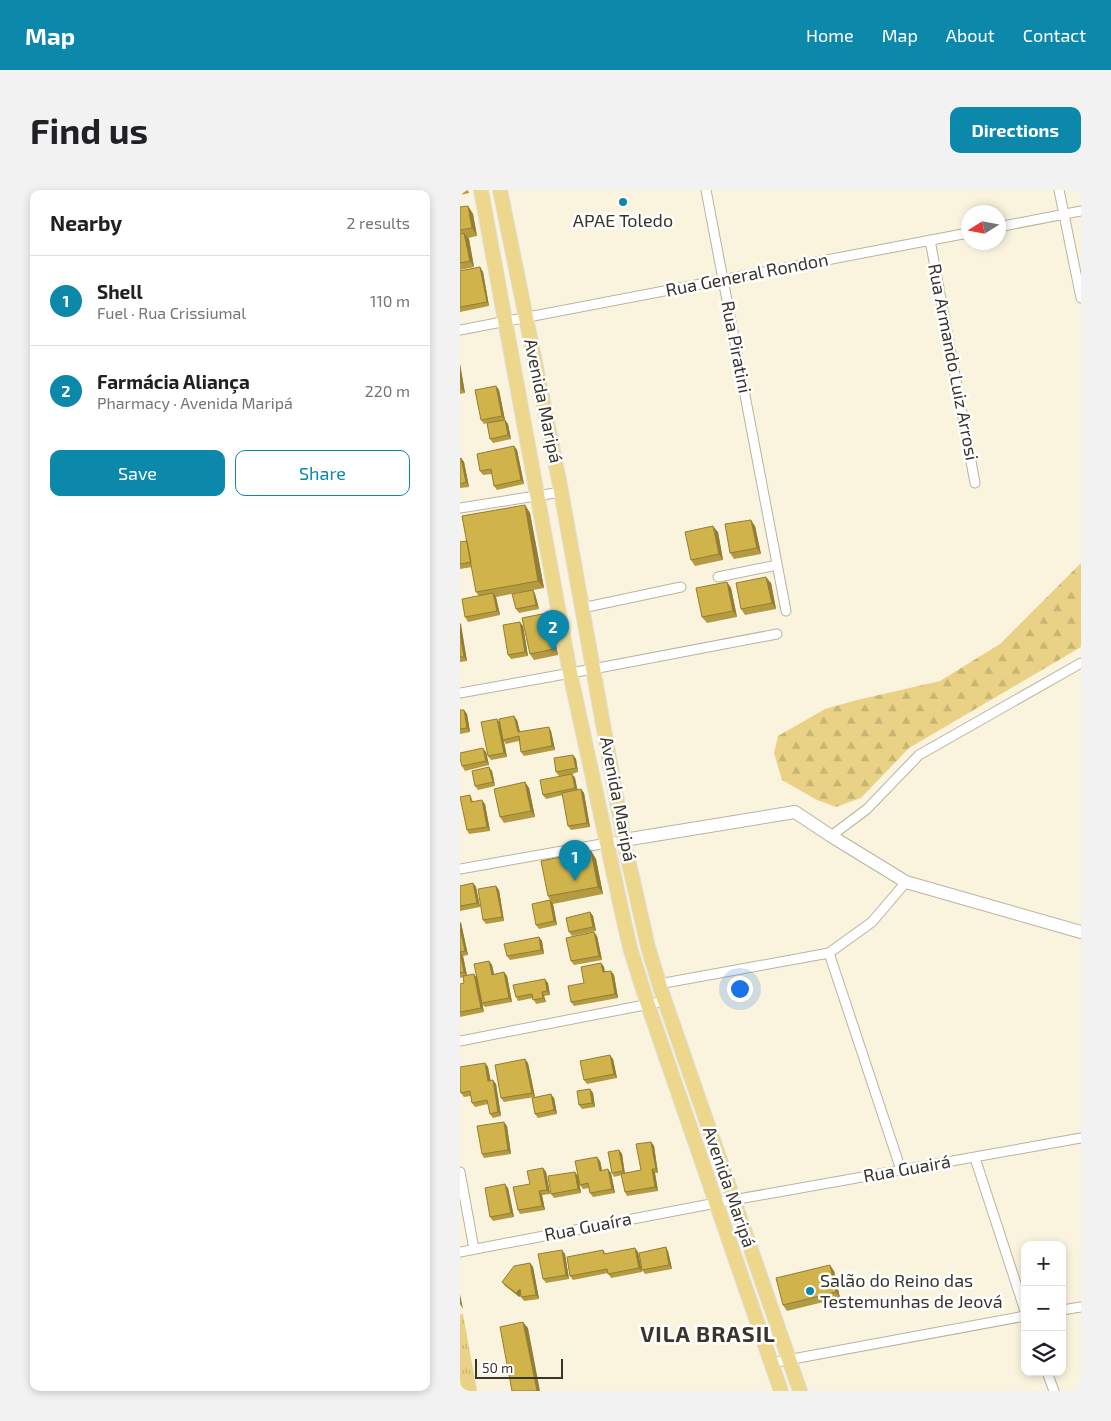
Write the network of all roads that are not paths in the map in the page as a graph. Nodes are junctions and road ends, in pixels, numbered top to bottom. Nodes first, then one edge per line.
1 (481, 190) edge
2 (500, 190) edge
3 (706, 190) edge
4 (1059, 190) edge
5 (1081, 211) edge
6 (1064, 215) junction
7 (1006, 226) edge
8 (961, 234) edge
9 (930, 240) junction
10 (723, 280) junction
11 (1081, 298) edge
12 (525, 317) junction
13 (506, 321) junction
14 (460, 330) edge
15 (976, 483) dead end
16 (561, 492) junction
17 (538, 495) junction
18 (460, 508) edge
19 (777, 565) junction
20 (718, 577) dead end
21 (681, 588) dead end
22 (582, 608) junction
23 (786, 611) dead end
24 (777, 634) dead end
25 (1081, 663) edge
26 (594, 669) junction
27 (571, 673) junction
28 (460, 693) edge
29 (605, 836) junction
30 (831, 836) junction
31 (624, 840) junction
32 (610, 857) junction
33 (460, 869) edge
34 (906, 882) junction
35 (1081, 932) edge
36 (828, 953) junction
37 (659, 984) junction
38 (643, 988) junction
39 (665, 1002) junction
40 (648, 1005) junction
41 (670, 1015) junction
42 (653, 1019) junction
43 (460, 1041) edge
44 (1081, 1138) edge
45 (975, 1158) junction
46 (901, 1170) junction
47 (460, 1172) edge
48 (733, 1200) junction
49 (716, 1203) junction
50 (474, 1249) junction
51 (460, 1252) edge
52 (1021, 1300) edge
53 (1081, 1307) edge
54 (1066, 1309) edge
55 (775, 1317) junction
56 (1021, 1317) edge
57 (757, 1323) junction
58 (789, 1360) junction
59 (771, 1363) junction
60 (1048, 1376) edge
61 (781, 1391) edge
62 (800, 1391) edge
63 (1054, 1391) edge

1 - 13 main road, Avenida Maripá
2 - 12 main road, Avenida Maripá
3 - 10 street, Rua Piratini
4 - 6 street
5 - 6 street
6 - 7 street
6 - 11 street
8 - 9 street, Rua General Rondon
9 - 10 street, Rua General Rondon
9 - 15 street, Rua Armando Luiz Arrosi
10 - 12 street, Rua General Rondon
10 - 19 street, Rua Piratini
12 - 13 street, Rua General Rondon
12 - 16 main road, Avenida Maripá
13 - 14 street
13 - 17 main road, Avenida Maripá
16 - 17 main road
16 - 17 main road
16 - 22 main road, Avenida Maripá
17 - 18 street
17 - 27 main road, Avenida Maripá
19 - 20 street
19 - 23 street, Rua Piratini
21 - 22 street
22 - 26 main road, Avenida Maripá
24 - 26 street
25 - 30 street
26 - 27 main road
26 - 27 main road
26 - 31 main road, Avenida Maripá
27 - 28 street
27 - 29 main road, Avenida Maripá
29 - 31 main road
29 - 32 main road, Avenida Maripá
29 - 33 street
30 - 31 street
30 - 34 street
31 - 32 main road
31 - 37 main road, Avenida Maripá
32 - 38 main road, Avenida Maripá
34 - 35 street
34 - 36 street
36 - 37 street
36 - 46 street
37 - 38 main road
37 - 39 main road, Avenida Maripá
38 - 40 main road, Avenida Maripá
39 - 40 street
39 - 41 main road, Avenida Maripá
40 - 42 main road, Avenida Maripá
40 - 43 street
41 - 42 main road
41 - 48 main road, Avenida Maripá
42 - 49 main road, Avenida Maripá
44 - 45 street, Rua Guairá
45 - 46 street, Rua Guairá
45 - 52 street
46 - 48 street, Rua Guairá
47 - 50 street
48 - 49 street, Rua Guairá
48 - 55 main road, Avenida Maripá
49 - 50 street, Rua Guaíra
49 - 57 main road, Avenida Maripá
50 - 51 street, Rua Guaíra
53 - 54 street
55 - 57 main road
55 - 58 main road, Avenida Maripá
56 - 58 street
57 - 59 main road, Avenida Maripá
58 - 59 street
58 - 62 main road, Avenida Maripá
59 - 61 main road, Avenida Maripá
60 - 63 street

